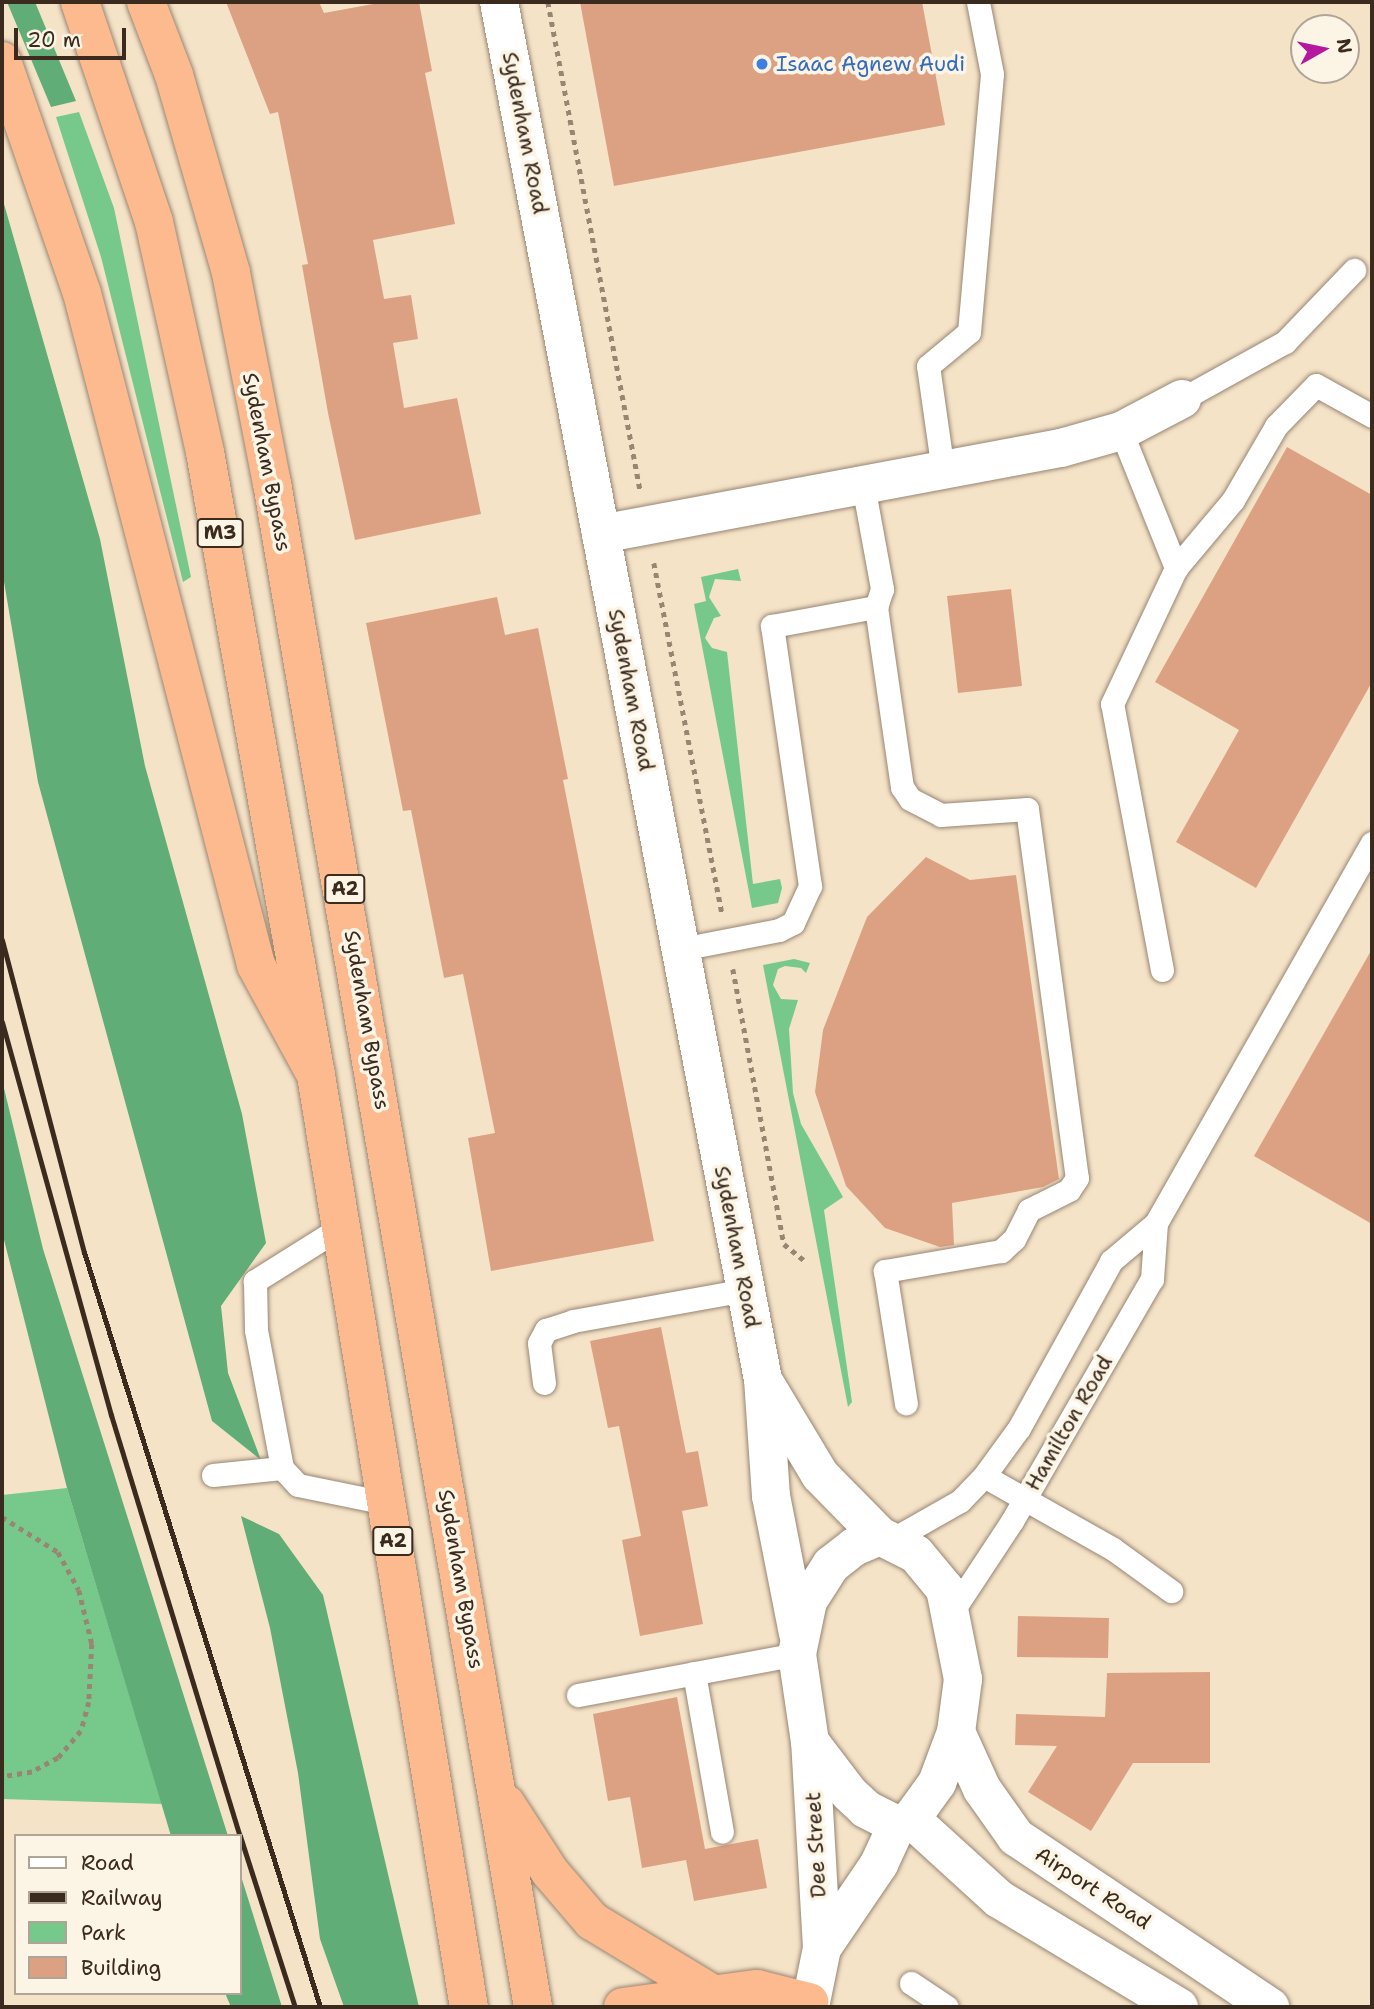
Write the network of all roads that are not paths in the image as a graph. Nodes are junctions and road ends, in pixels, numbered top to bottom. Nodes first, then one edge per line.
1 (80, 2) edge
2 (146, 2) edge
3 (499, 2) edge
4 (978, 2) edge
5 (2, 61) edge
6 (1354, 270) dead end
7 (1182, 399) joint
8 (1372, 416) edge
9 (1121, 431) junction
10 (943, 471) junction
11 (863, 485) junction
12 (601, 534) junction
13 (1175, 568) junction
14 (876, 607) junction
15 (1372, 843) edge
16 (681, 949) junction
17 (1162, 970) dead end
18 (316, 1074) junction
19 (1156, 1223) junction
20 (341, 1227) junction
21 (745, 1290) junction
22 (763, 1379) junction
23 (544, 1383) dead end
24 (906, 1403) dead end
25 (282, 1468) junction
26 (213, 1475) dead end
27 (984, 1476) junction
28 (1024, 1501) junction
29 (386, 1503) junction
30 (886, 1537) junction
31 (1171, 1591) dead end
32 (952, 1612) junction
33 (798, 1644) junction
34 (694, 1673) junction
35 (578, 1695) dead end
36 (956, 1732) junction
37 (810, 1742) junction
38 (497, 1788) junction
39 (904, 1822) junction
40 (722, 1832) dead end
41 (822, 1948) junction
42 (911, 1983) dead end
43 (698, 1998) edge
44 (810, 2005) edge
45 (469, 2007) edge
46 (533, 2007) edge
47 (623, 2007) edge
48 (947, 2007) edge
49 (1179, 2007) edge
50 (1270, 2007) edge

1 - 18 highway, M3
2 - 38 highway, Sydenham Bypass / A2
3 - 12 street, Sydenham Road
4 - 10 lane
5 - 18 highway, A2
6 - 7 lane
7 - 9 street
8 - 13 lane
9 - 10 street
9 - 13 lane
10 - 11 street
11 - 12 street
11 - 14 lane
12 - 16 street, Sydenham Road
13 - 17 lane
14 - 16 lane
14 - 24 lane
15 - 19 lane, Hamilton Road
16 - 21 street, Sydenham Road
18 - 20 highway, A2
19 - 27 lane, Hamilton Road
19 - 28 lane, Hamilton Road
20 - 25 lane
20 - 29 highway, A2
21 - 22 street, Sydenham Road
21 - 23 lane
22 - 30 street, Sydenham Road
22 - 33 street, Sydenham Road
25 - 26 lane
25 - 29 lane
27 - 28 lane
27 - 30 lane, Hamilton Road
28 - 31 lane
28 - 32 lane, Hamilton Road
29 - 45 highway, A2
30 - 32 street
30 - 33 street
32 - 36 street
33 - 34 lane
33 - 37 street
34 - 35 lane
34 - 40 lane
36 - 39 street
36 - 50 street, Airport Road
37 - 39 street
37 - 41 street, Dee Street
38 - 43 highway
38 - 46 highway, Sydenham Bypass / A2
39 - 41 street, Dee Street
39 - 49 street
41 - 44 street, Dee Street
42 - 48 lane
43 - 44 highway
43 - 47 highway

